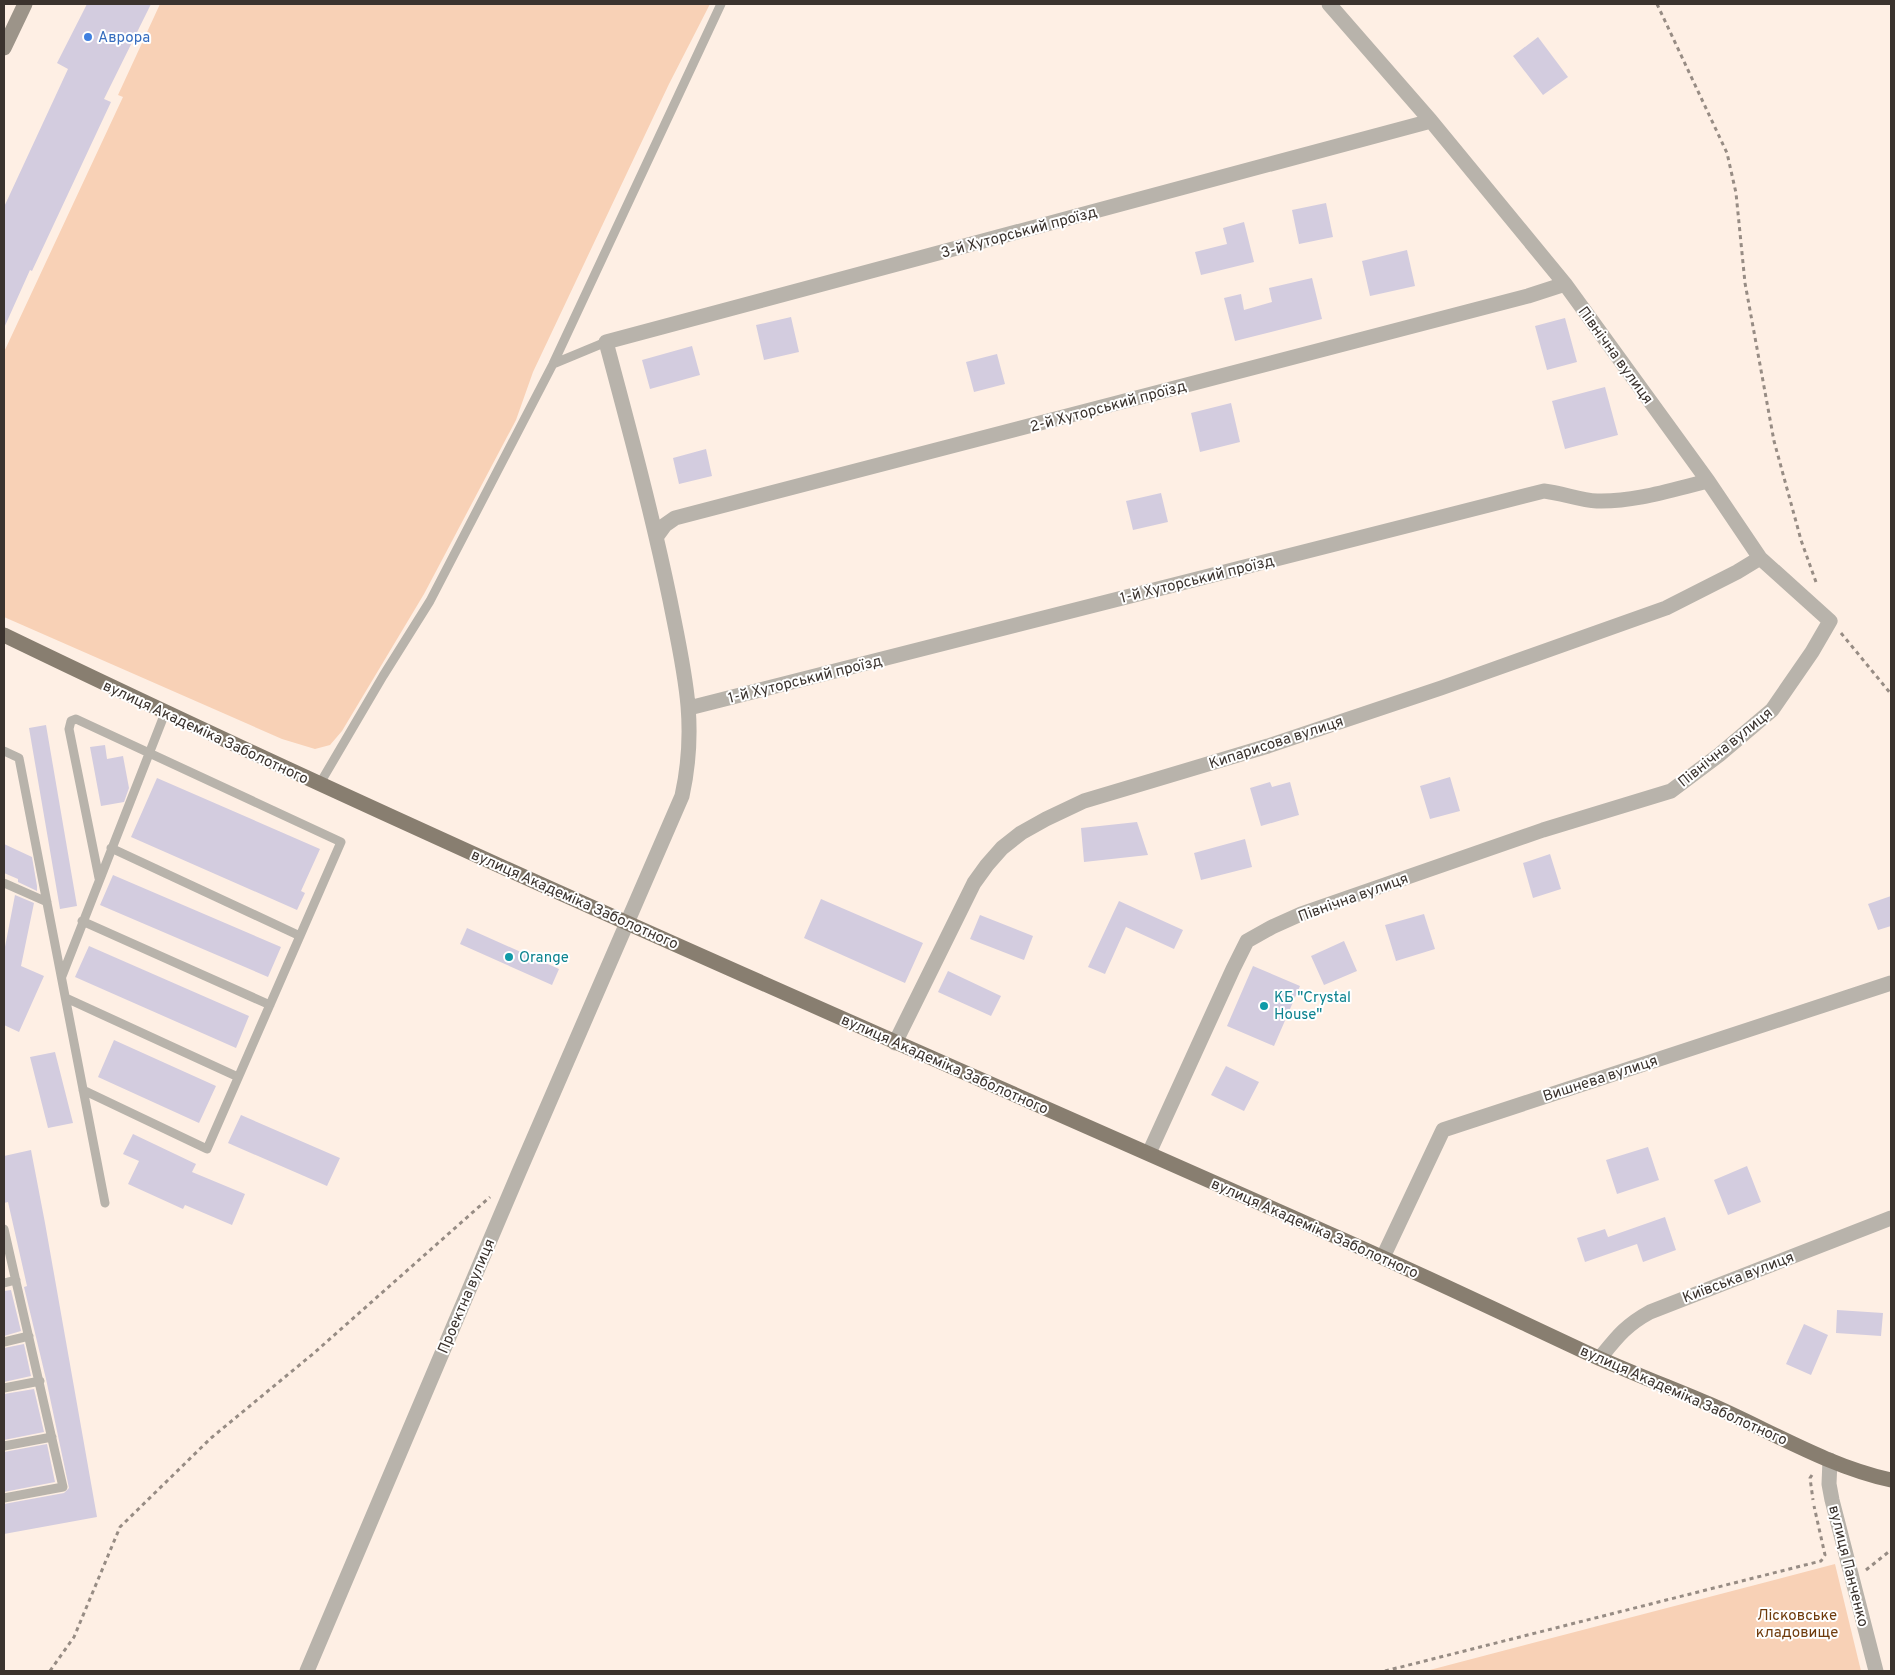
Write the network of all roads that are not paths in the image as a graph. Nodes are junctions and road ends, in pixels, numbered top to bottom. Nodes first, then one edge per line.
1 (25, 4) edge
2 (721, 4) edge
3 (1328, 4) edge
4 (4, 48) edge
5 (1431, 121) junction
6 (1565, 284) junction
7 (606, 342) junction
8 (553, 364) junction
9 (1708, 482) junction
10 (657, 536) junction
11 (1760, 558) junction
12 (4, 635) edge
13 (689, 708) junction
14 (165, 713) junction
15 (4, 751) edge
16 (149, 754) junction
17 (319, 785) junction
18 (111, 848) junction
19 (99, 878) junction
20 (4, 883) edge
21 (47, 902) junction
22 (82, 921) junction
23 (628, 923) junction
24 (300, 936) junction
25 (62, 976) junction
26 (1891, 983) edge
27 (66, 998) junction
28 (270, 1005) junction
29 (895, 1043) junction
30 (238, 1077) junction
31 (83, 1090) junction
32 (1149, 1153) junction
33 (105, 1203) dead end
34 (1891, 1218) edge
35 (4, 1229) edge
36 (1382, 1257) junction
37 (16, 1280) junction
38 (4, 1283) edge
39 (29, 1336) junction
40 (4, 1342) edge
41 (1600, 1358) junction
42 (40, 1381) junction
43 (4, 1388) edge
44 (52, 1437) junction
45 (4, 1446) edge
46 (1830, 1460) junction
47 (1891, 1480) edge
48 (4, 1498) edge
49 (307, 1671) edge
50 (1876, 1671) edge

1 - 4 street
2 - 8 lane
3 - 5 street, Північна вулиця
5 - 6 street, Північна вулиця
5 - 7 street, 3-й Хуторський проїзд
6 - 9 street, Північна вулиця
6 - 10 street, 2-й Хуторський проїзд
7 - 8 lane
7 - 10 street, Проектна вулиця
8 - 17 lane
9 - 11 street, Північна вулиця
9 - 13 street, 1-й Хуторський проїзд
10 - 13 street, Проектна вулиця
11 - 29 street, Кипарисова вулиця
11 - 32 street, Північна вулиця
12 - 14 main road, вулиця Академіка Заболотного
13 - 23 street, Проектна вулиця
14 - 16 lane
14 - 17 main road, вулиця Академіка Заболотного
15 - 21 lane
16 - 18 lane
16 - 19 lane
16 - 24 lane
17 - 23 main road, вулиця Академіка Заболотного
18 - 19 lane
18 - 24 lane
19 - 22 lane
20 - 21 lane
21 - 25 lane
22 - 25 lane
22 - 28 lane
23 - 29 main road, вулиця Академіка Заболотного
23 - 49 street, Проектна вулиця
24 - 28 lane
25 - 27 lane
26 - 36 street, Вишнева вулиця
27 - 30 lane
27 - 31 lane
28 - 30 lane
29 - 32 main road, вулиця Академіка Заболотного
30 - 31 lane
31 - 33 lane
32 - 36 main road, вулиця Академіка Заболотного
34 - 41 street, Київська вулиця
35 - 37 lane
36 - 41 main road, вулиця Академіка Заболотного
37 - 38 lane
37 - 39 lane
39 - 40 lane
39 - 42 lane
41 - 46 main road, вулиця Академіка Заболотного
42 - 43 lane
42 - 44 lane
44 - 45 lane
44 - 48 lane
46 - 47 main road, вулиця Академіка Заболотного
46 - 50 street, вулиця Панченко

